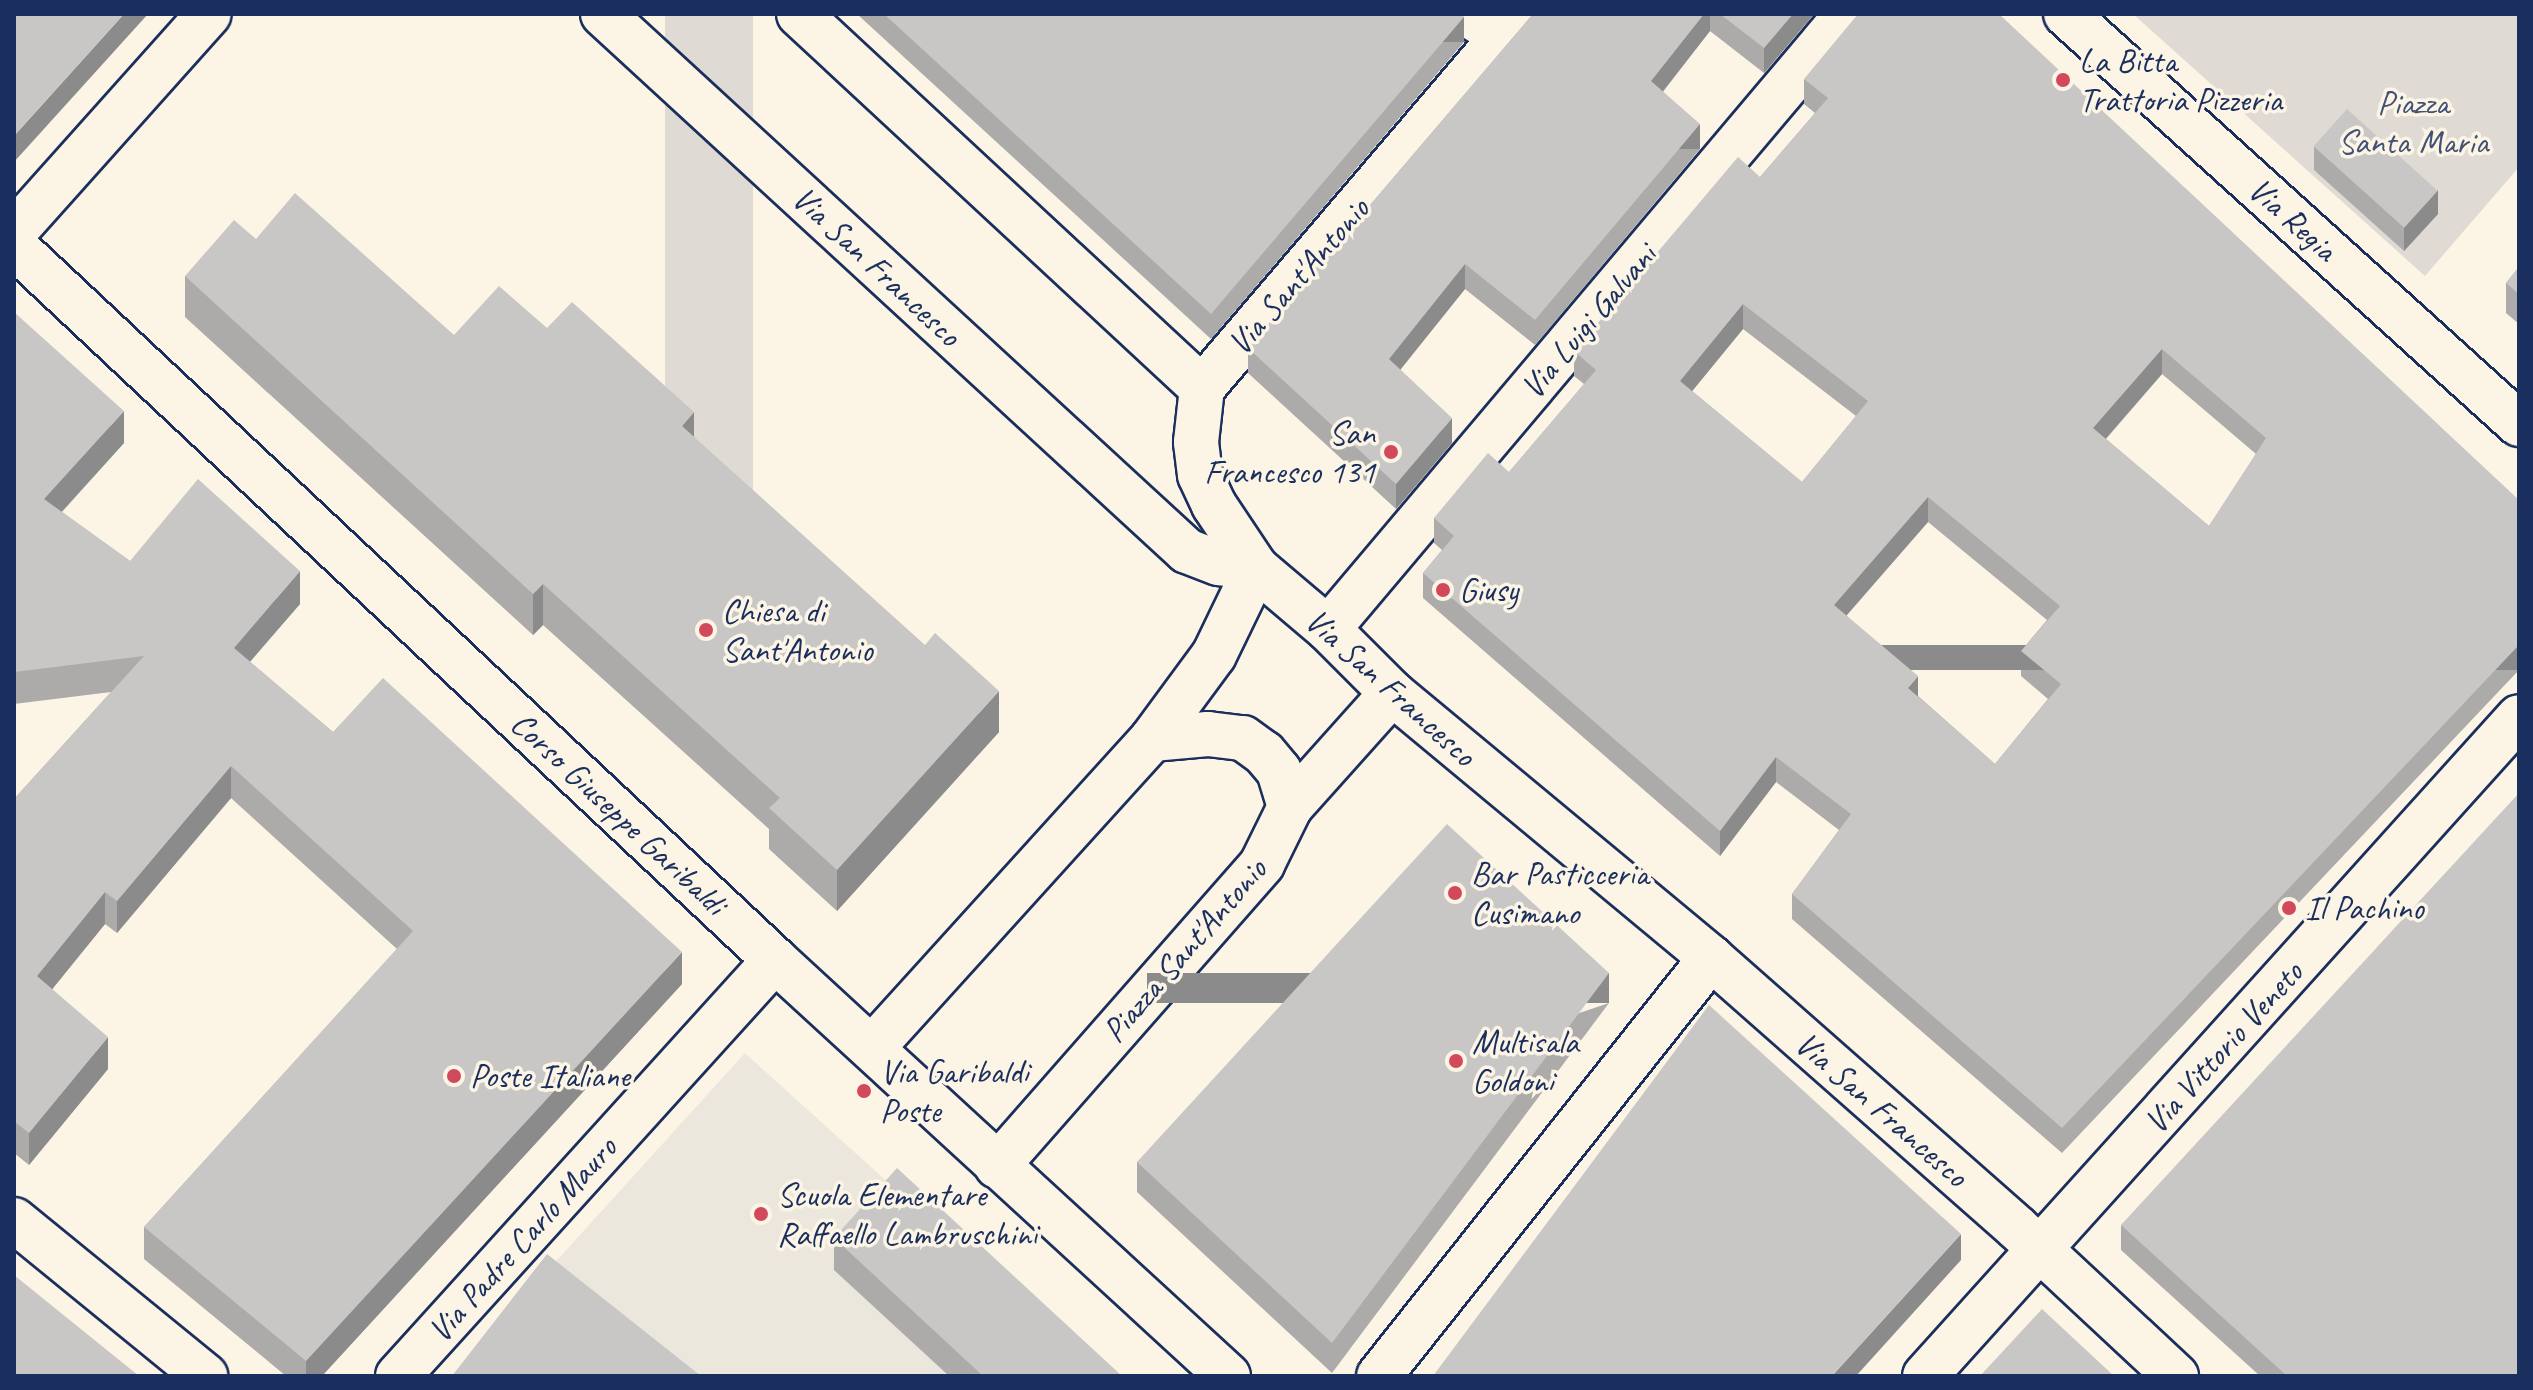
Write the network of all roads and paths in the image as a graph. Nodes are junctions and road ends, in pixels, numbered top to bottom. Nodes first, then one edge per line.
1 (209, 14) edge
2 (603, 14) edge
3 (799, 14) edge
4 (1847, 14) edge
5 (2066, 14) edge
6 (1497, 21) edge
7 (14, 232) edge
8 (14, 246) edge
9 (1202, 388) junction
10 (2519, 424) edge
11 (1256, 568) junction
12 (1328, 629) junction
13 (1392, 693) junction
14 (2519, 717) edge
15 (1152, 739) junction
16 (1290, 807) junction
17 (1711, 958) junction
18 (775, 960) junction
19 (872, 1048) junction
20 (997, 1166) junction
21 (14, 1220) edge
22 (2040, 1251) junction
23 (205, 1376) edge
24 (398, 1376) edge
25 (1228, 1376) edge
26 (1379, 1376) edge
27 (1925, 1376) edge
28 (2176, 1376) edge

1 - 7 street
2 - 11 street, Via San Francesco
3 - 9 street
4 - 12 street, Via Luigi Galvani
5 - 10 street, Via Regia
6 - 9 street, Via Sant'Antonio
8 - 18 street, Corso Giuseppe Garibaldi
9 - 11 street, Via Sant'Antonio
11 - 12 street, Via San Francesco
11 - 15 street
12 - 13 street, Via San Francesco
13 - 16 street, Piazza Sant'Antonio
13 - 17 street, Via San Francesco
14 - 22 street, Via Vittorio Veneto
15 - 16 street
15 - 19 street
16 - 20 street, Piazza Sant'Antonio
17 - 22 street, Via San Francesco
17 - 26 street
18 - 19 street, Corso Giuseppe Garibaldi
18 - 24 street, Via Padre Carlo Mauro
19 - 20 street, Corso Giuseppe Garibaldi
20 - 25 street, Corso Giuseppe Garibaldi
21 - 23 street
22 - 27 street, Via Vittorio Veneto
22 - 28 street, Via San Francesco

